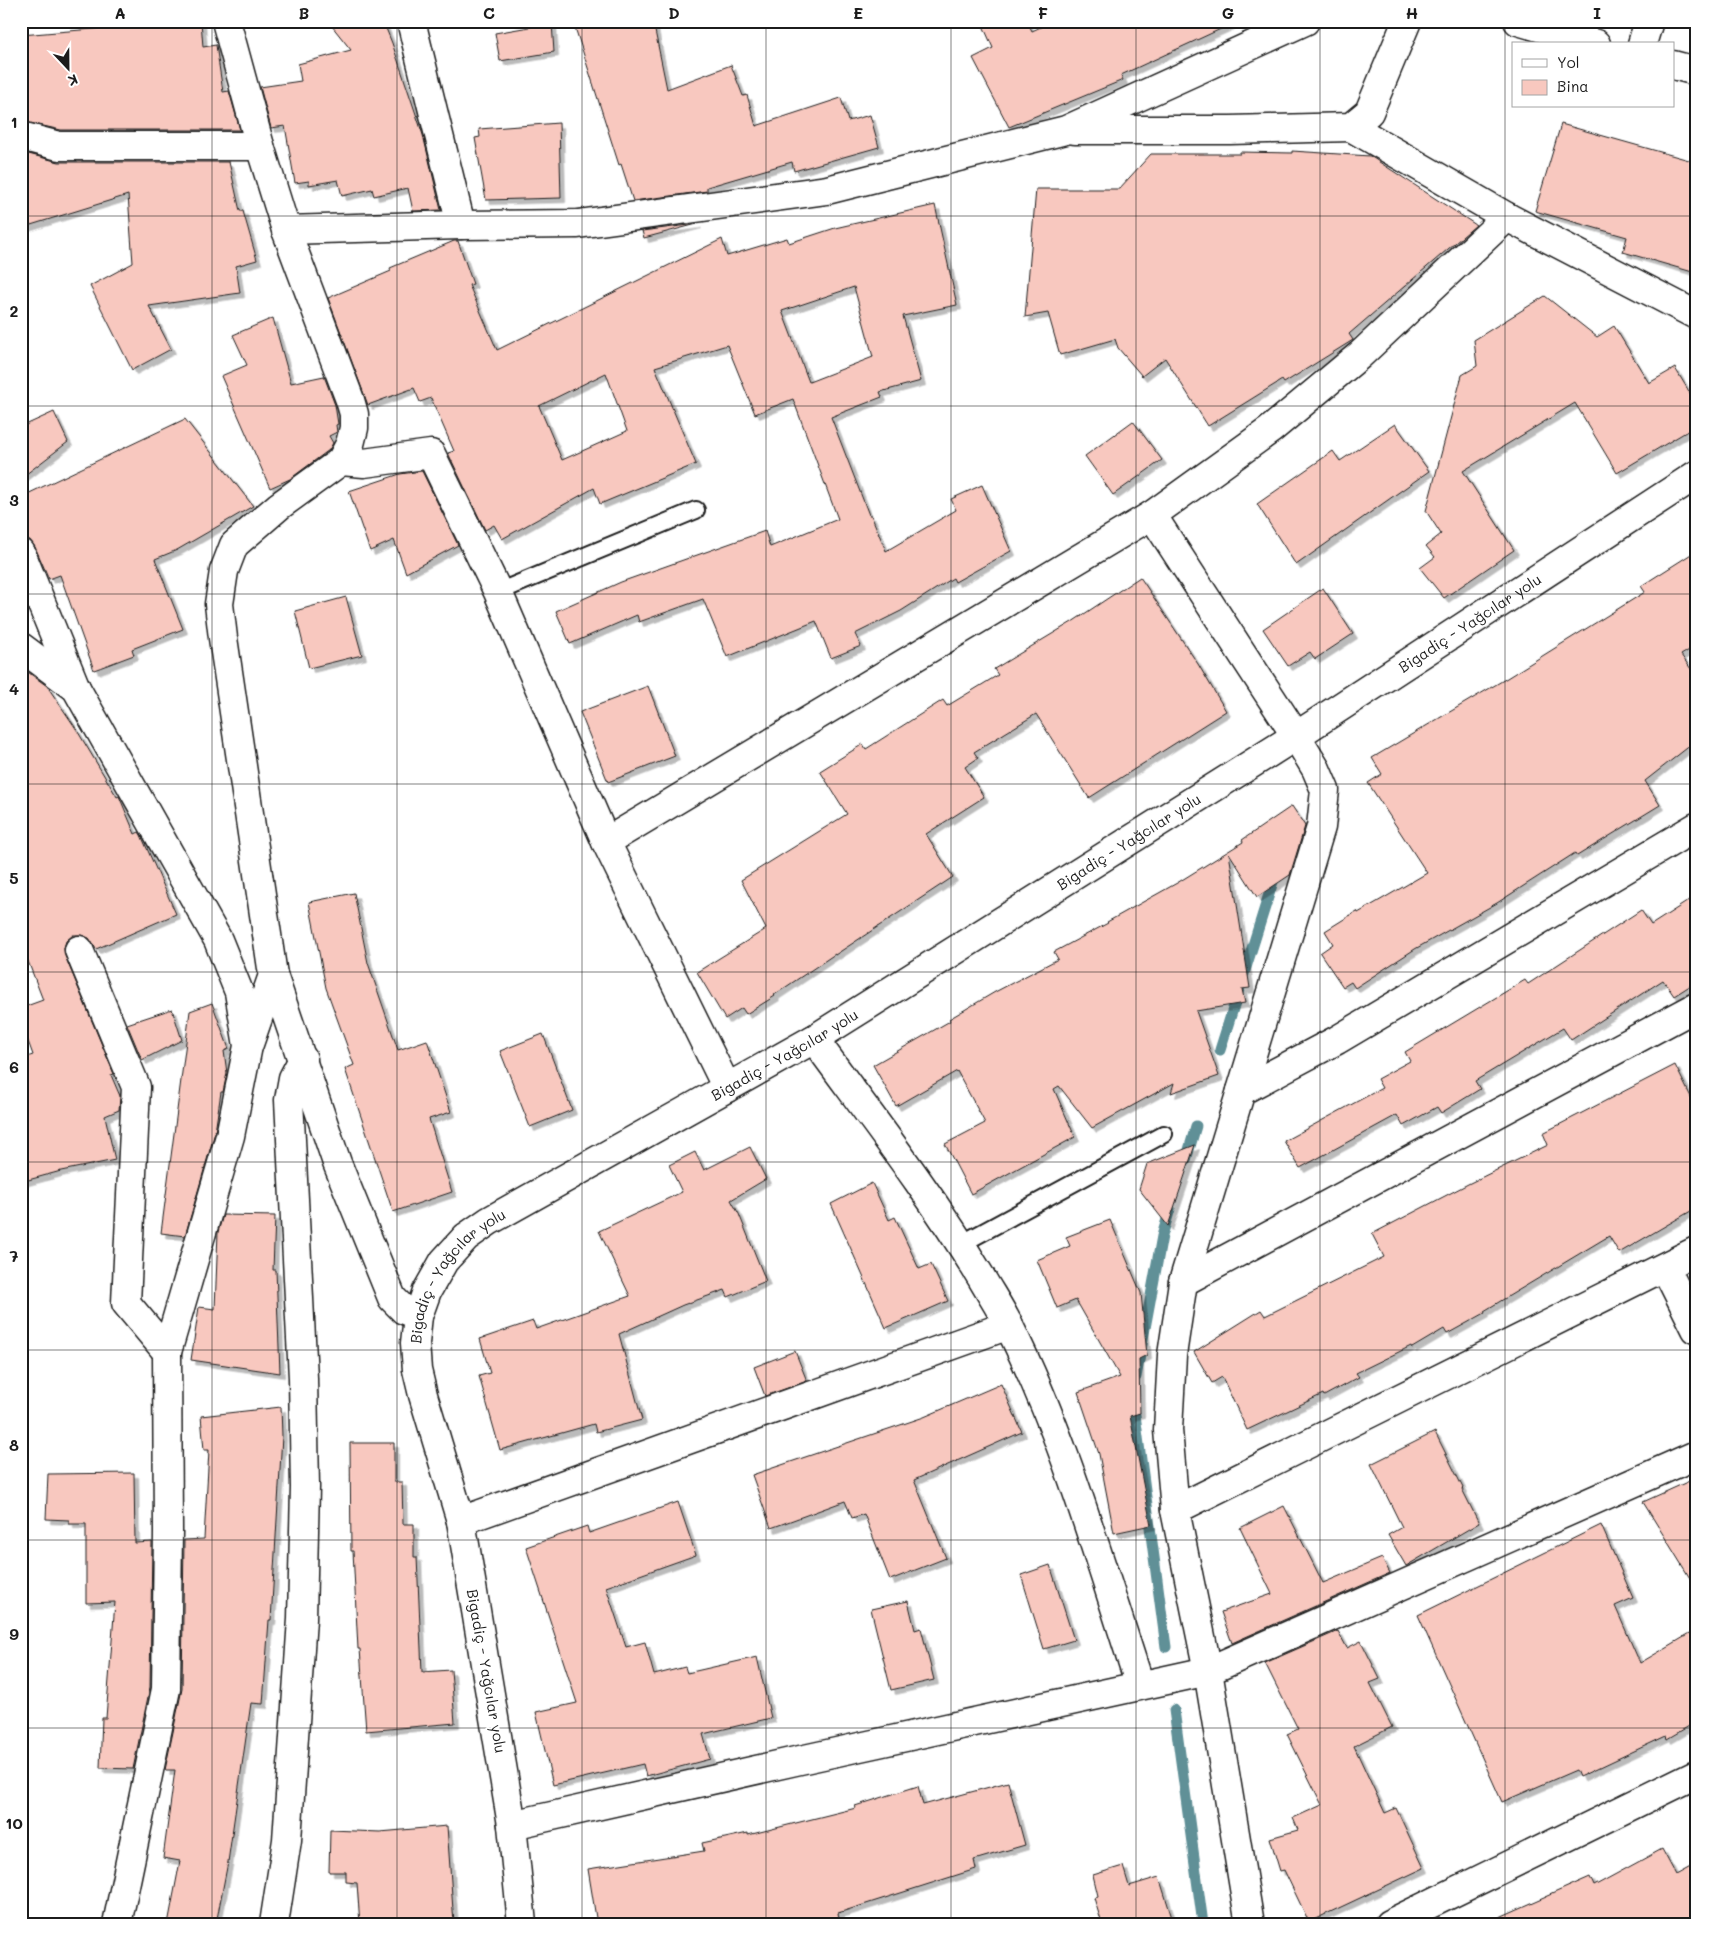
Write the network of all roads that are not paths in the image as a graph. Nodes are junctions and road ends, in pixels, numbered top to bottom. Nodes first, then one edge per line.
1 (226, 21) edge
2 (410, 21) edge
3 (1305, 21) edge
4 (1407, 21) edge
5 (1518, 21) edge
6 (1648, 21) edge
7 (1582, 34) edge
8 (1643, 42) edge
9 (1674, 65) edge
10 (1696, 70) edge
11 (1351, 126) junction
12 (1066, 130) junction
13 (21, 136) edge
14 (260, 146) junction
15 (1508, 217) junction
16 (461, 225) junction
17 (286, 230) junction
18 (1696, 314) edge
19 (341, 461) junction
20 (1696, 475) edge
21 (696, 510) dead end
22 (1152, 515) junction
23 (21, 553) edge
24 (498, 592) junction
25 (21, 647) edge
26 (76, 688) junction
27 (1296, 736) junction
28 (1696, 827) edge
29 (606, 842) junction
30 (79, 950) dead end
31 (273, 975) junction
32 (1696, 1007) edge
33 (814, 1039) junction
34 (248, 1046) junction
35 (303, 1059) junction
36 (728, 1088) junction
37 (1241, 1091) junction
38 (1164, 1134) dead end
39 (961, 1244) junction
40 (1696, 1251) edge
41 (1665, 1267) junction
42 (1183, 1282) junction
43 (418, 1316) junction
44 (1009, 1325) junction
45 (1696, 1329) edge
46 (166, 1352) junction
47 (1696, 1455) edge
48 (1175, 1510) junction
49 (461, 1521) junction
50 (1208, 1671) junction
51 (1140, 1685) junction
52 (1696, 1774) edge
53 (512, 1825) junction
54 (117, 1924) edge
55 (274, 1924) edge
56 (522, 1924) edge
57 (1250, 1924) edge
58 (1389, 1924) edge

1 - 14 street
2 - 16 street
3 - 12 street
4 - 11 street
5 - 7 street
6 - 8 street
9 - 10 street
11 - 12 street
11 - 15 street
12 - 16 street
13 - 14 street
14 - 17 street
15 - 18 street
15 - 22 street
16 - 17 street
17 - 19 street
19 - 24 street
19 - 31 street
20 - 27 street, Bigadiç - Yağcılar yolu
21 - 24 lane
22 - 27 street
22 - 29 street
23 - 26 street
24 - 29 street
25 - 26 street
26 - 34 street
27 - 33 street, Bigadiç - Yağcılar yolu
27 - 37 street
28 - 37 street
29 - 36 street
30 - 46 street
31 - 34 street
31 - 35 street
32 - 42 street
33 - 36 street, Bigadiç - Yağcılar yolu
33 - 39 street
34 - 46 street
35 - 43 street
35 - 55 street
36 - 43 street, Bigadiç - Yağcılar yolu
37 - 42 street
38 - 39 lane
39 - 44 street
40 - 41 street
41 - 45 street
41 - 48 street
42 - 48 street
43 - 49 street, Bigadiç - Yağcılar yolu
44 - 49 street
44 - 51 street
46 - 54 street
47 - 50 street
48 - 50 street
49 - 53 street, Bigadiç - Yağcılar yolu
50 - 51 street
50 - 57 street
51 - 53 street
52 - 58 street
53 - 56 street, Bigadiç - Yağcılar yolu

